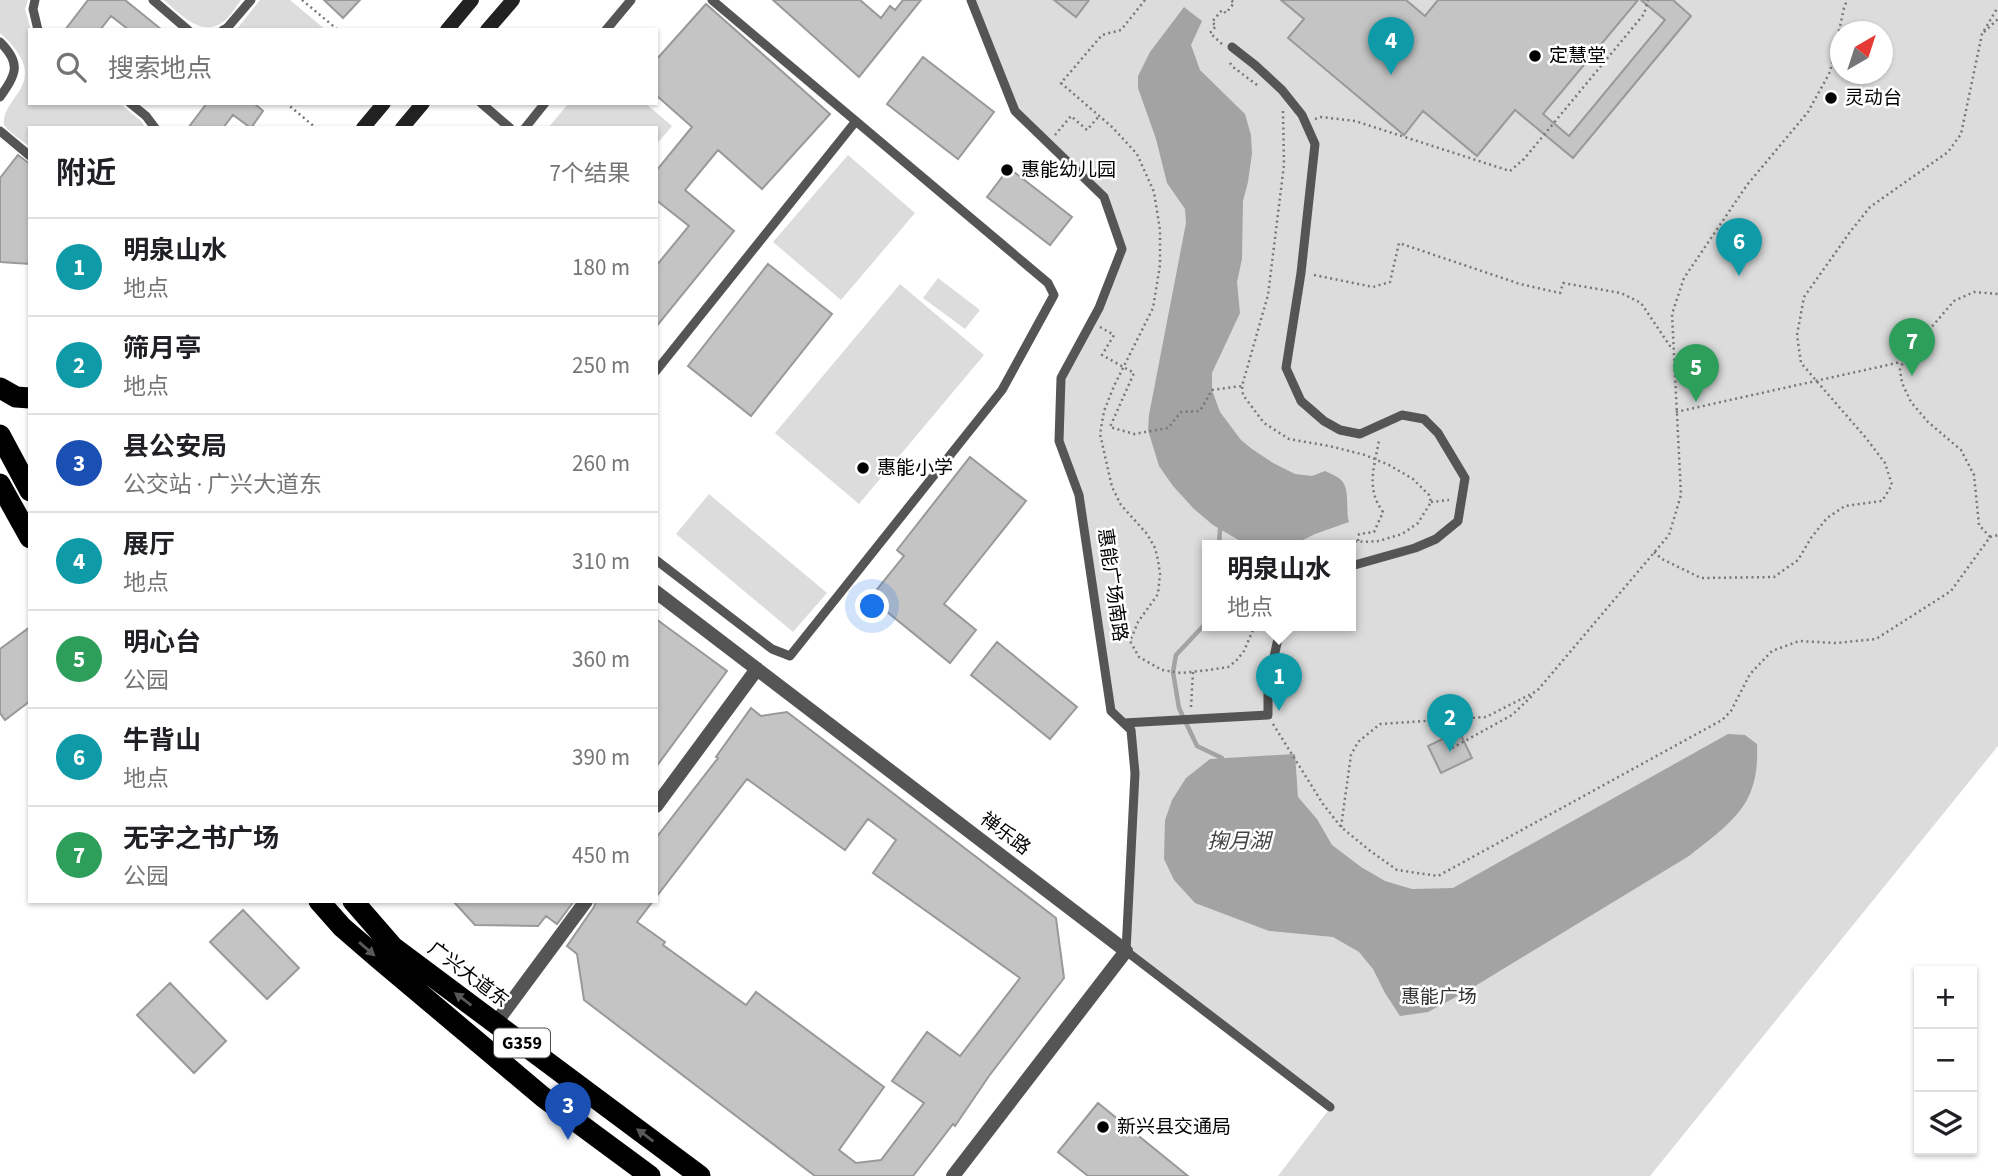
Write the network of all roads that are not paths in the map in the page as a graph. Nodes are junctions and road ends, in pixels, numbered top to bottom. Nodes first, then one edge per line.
1 (35, 0) edge
2 (153, 0) edge
3 (251, 0) edge
4 (472, 0) edge
5 (631, 0) edge
6 (712, 0) edge
7 (971, 0) edge
8 (507, 2) edge
9 (38, 28) edge
10 (186, 28) edge
11 (227, 28) edge
12 (449, 28) edge
13 (488, 28) edge
14 (608, 28) edge
15 (0, 42) edge
16 (1231, 48) road end
17 (0, 97) edge
18 (132, 105) edge
19 (382, 105) edge
20 (421, 105) edge
21 (483, 105) edge
22 (543, 105) edge
23 (856, 121) junction
24 (154, 126) edge
25 (365, 126) edge
26 (404, 126) edge
27 (508, 126) edge
28 (527, 126) edge
29 (0, 131) edge
30 (28, 154) edge
31 (658, 368) edge
32 (0, 388) edge
33 (28, 398) edge
34 (0, 435) edge
35 (0, 484) edge
36 (28, 487) edge
37 (28, 534) edge
38 (658, 562) edge
39 (1356, 565) edge
40 (658, 594) edge
41 (1280, 631) edge
42 (757, 669) junction
43 (1124, 723) junction
44 (658, 803) edge
45 (321, 903) edge
46 (355, 903) edge
47 (585, 903) edge
48 (1126, 951) junction
49 (495, 1024) junction
50 (1330, 1107) dead end
51 (650, 1176) edge
52 (700, 1176) edge
53 (953, 1176) edge

1 - 9 lane
2 - 10 lane
3 - 11 lane
4 - 12 street
5 - 14 lane
6 - 23 lane
7 - 43 lane, 惠能广场南路
8 - 13 street
15 - 17 lane
16 - 39 lane
18 - 24 lane
19 - 25 street
20 - 26 street
21 - 27 lane
22 - 28 lane
23 - 31 lane
23 - 38 lane
29 - 30 lane
32 - 33 highway
34 - 36 highway
35 - 37 highway
40 - 42 street, 禅乐路
41 - 43 lane
42 - 44 street
42 - 48 street, 禅乐路
43 - 48 lane, 惠能广场南路
45 -> 51 highway, G359
49 -> 46 highway, 广兴大道东 / G359
47 - 49 street
48 - 50 lane, 禅乐路
48 - 53 street
52 -> 49 highway, 广兴大道东 / G359

